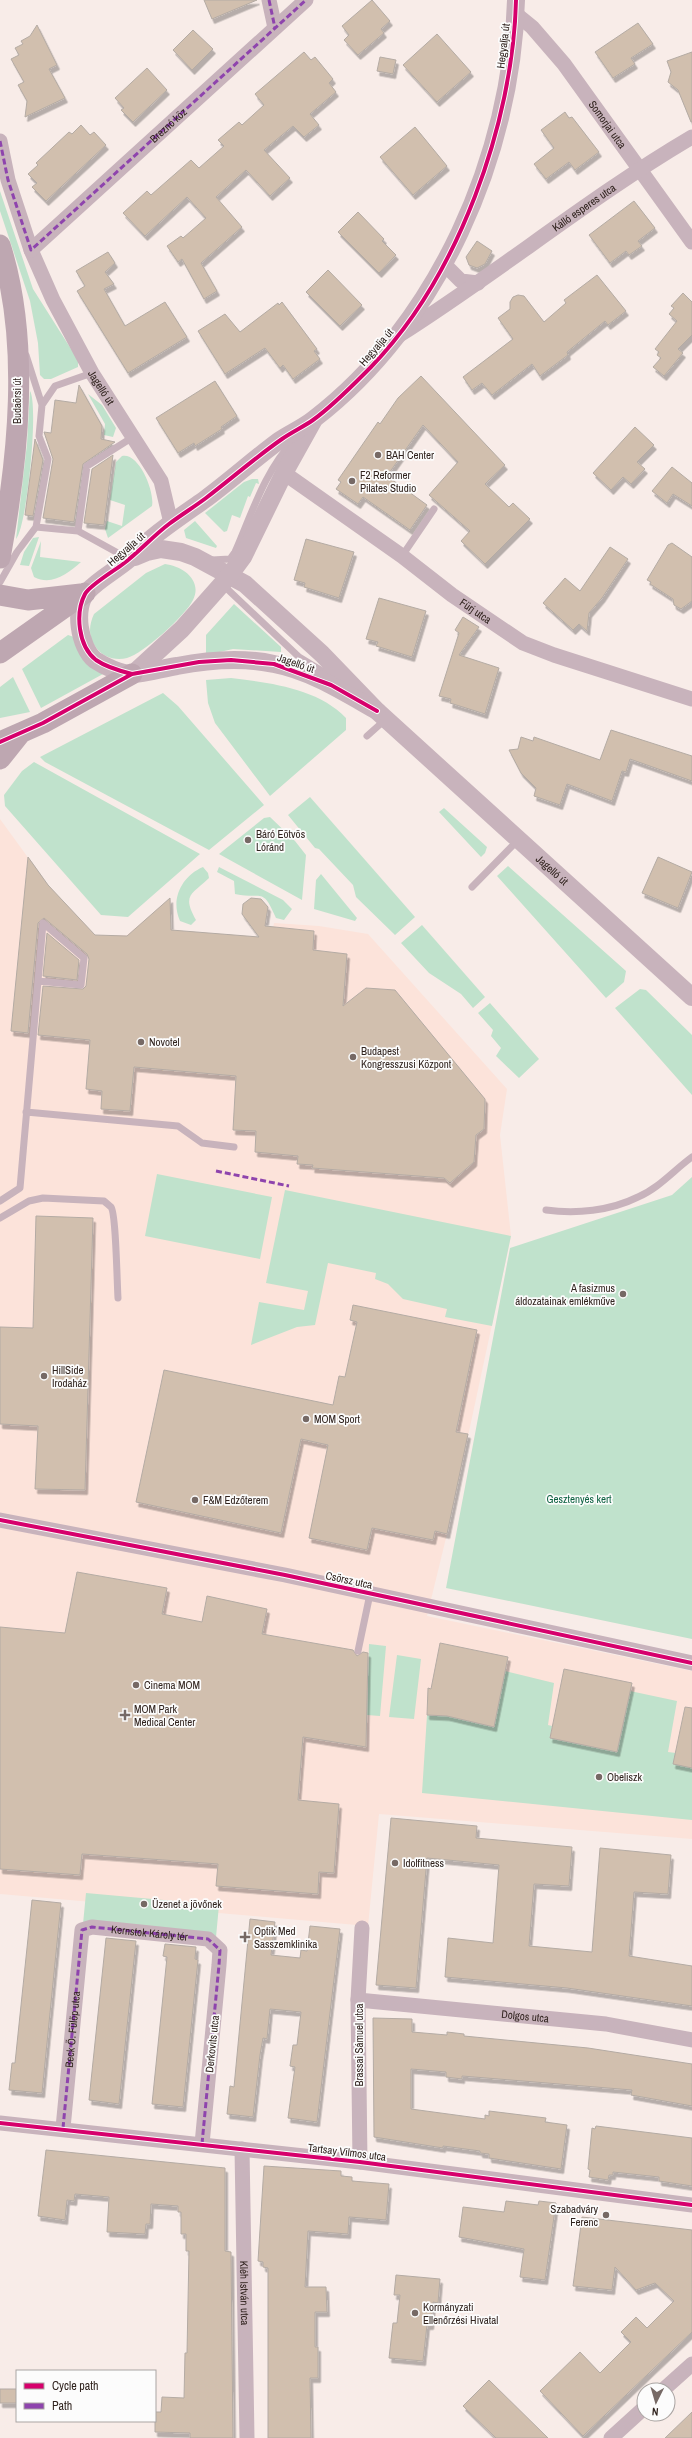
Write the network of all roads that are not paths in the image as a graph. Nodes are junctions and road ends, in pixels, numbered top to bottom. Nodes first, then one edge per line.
1 (269, 0) edge
2 (306, 0) edge
3 (516, 7) edge
4 (275, 28) junction
5 (692, 137) edge
6 (0, 141) edge
7 (639, 168) junction
8 (692, 242) edge
9 (0, 245) edge
10 (31, 250) junction
11 (444, 264) junction
12 (478, 282) junction
13 (16, 337) junction
14 (397, 337) junction
15 (92, 373) junction
16 (42, 405) junction
17 (313, 420) junction
18 (134, 437) junction
19 (284, 473) junction
20 (434, 509) dead end
21 (171, 523) junction
22 (36, 527) junction
23 (78, 531) junction
24 (402, 556) junction
25 (195, 557) junction
26 (0, 558) edge
27 (129, 559) junction
28 (226, 580) junction
29 (0, 582) edge
30 (85, 593) junction
31 (0, 595) edge
32 (0, 653) edge
33 (132, 674) junction
34 (692, 699) edge
35 (382, 715) junction
36 (10, 734) edge
37 (367, 736) dead end
38 (0, 742) edge
39 (0, 759) edge
40 (520, 838) junction
41 (472, 887) dead end
42 (38, 982) junction
43 (692, 997) edge
44 (26, 1112) junction
45 (234, 1147) dead end
46 (692, 1157) edge
47 (0, 1201) edge
48 (546, 1210) dead end
49 (0, 1218) edge
50 (118, 1298) dead end
51 (0, 1520) edge
52 (370, 1594) junction
53 (358, 1651) dead end
54 (692, 1663) edge
55 (362, 1928) dead end
56 (82, 1930) joint
57 (216, 1944) joint
58 (358, 2000) junction
59 (692, 2040) edge
60 (0, 2123) edge
61 (63, 2128) junction
62 (202, 2144) junction
63 (242, 2149) junction
64 (360, 2162) junction
65 (692, 2205) edge
66 (692, 2364) edge
67 (672, 2382) edge
68 (636, 2415) edge
69 (246, 2438) edge
70 (610, 2438) edge

1 - 4 street
2 - 4 street, Breznó köz
3 - 7 street, Somorjai utca
3 - 11 street, Hegyalja út
4 - 10 street, Breznó köz
5 - 7 street, Kálló esperes utca
6 - 10 street, Jagelló út
7 - 8 street, Somorjai utca
7 - 12 street, Kálló esperes utca
9 - 13 main road, Budaörsi út
10 - 15 street, Jagelló út
11 - 12 street
11 - 14 street, Hegyalja út
12 - 14 street, Kálló esperes utca
13 - 16 lane
13 - 26 main road, Budaörsi út
14 - 17 street, Hegyalja út
15 - 16 lane
15 - 18 street, Jagelló út
16 - 22 lane
17 - 19 street, Hegyalja út
17 - 21 street, Hegyalja út
17 - 25 lane, Hegyalja út
18 - 21 street, Jagelló út
18 - 23 lane
19 - 24 street, Fürj utca
19 - 28 street, Hegyalja út
20 - 24 lane
21 - 27 street, Hegyalja út
22 - 23 lane
22 - 29 lane
23 - 27 lane
24 - 34 street, Fürj utca
25 - 27 street, Jagelló út
25 - 28 street, Jagelló út
27 - 30 street, Hegyalja út
28 - 33 street, Hegyalja út
28 - 35 street, Jagelló út
30 - 31 main road
30 - 32 main road, Hegyalja út
30 - 33 street
33 - 35 street, Jagelló út
33 - 36 main road, Hegyalja út
35 - 37 lane
35 - 40 street, Jagelló út
36 - 38 main road, Hegyalja út
36 - 39 main road
40 - 41 lane
40 - 43 street, Jagelló út
42 - 42 lane
42 - 44 lane
44 - 45 lane
44 - 47 lane
46 - 48 lane
49 - 50 lane
51 - 52 street, Csörsz utca
52 - 53 lane
52 - 54 street, Csörsz utca
55 - 58 street, Brassai Sámuel utca
56 - 57 street, Kernstok Károly tér
56 - 61 street, Beck Ö. Fülöp utca
57 - 62 street, Derkovits utca
58 - 59 street, Dolgos utca
58 - 64 street, Brassai Sámuel utca
60 - 61 street, Tartsay Vilmos utca
61 - 62 street, Tartsay Vilmos utca
62 - 63 street, Tartsay Vilmos utca
63 - 64 street, Tartsay Vilmos utca
63 - 69 street, Kléh István utca
64 - 65 street, Tartsay Vilmos utca
66 - 67 street
68 - 70 street

